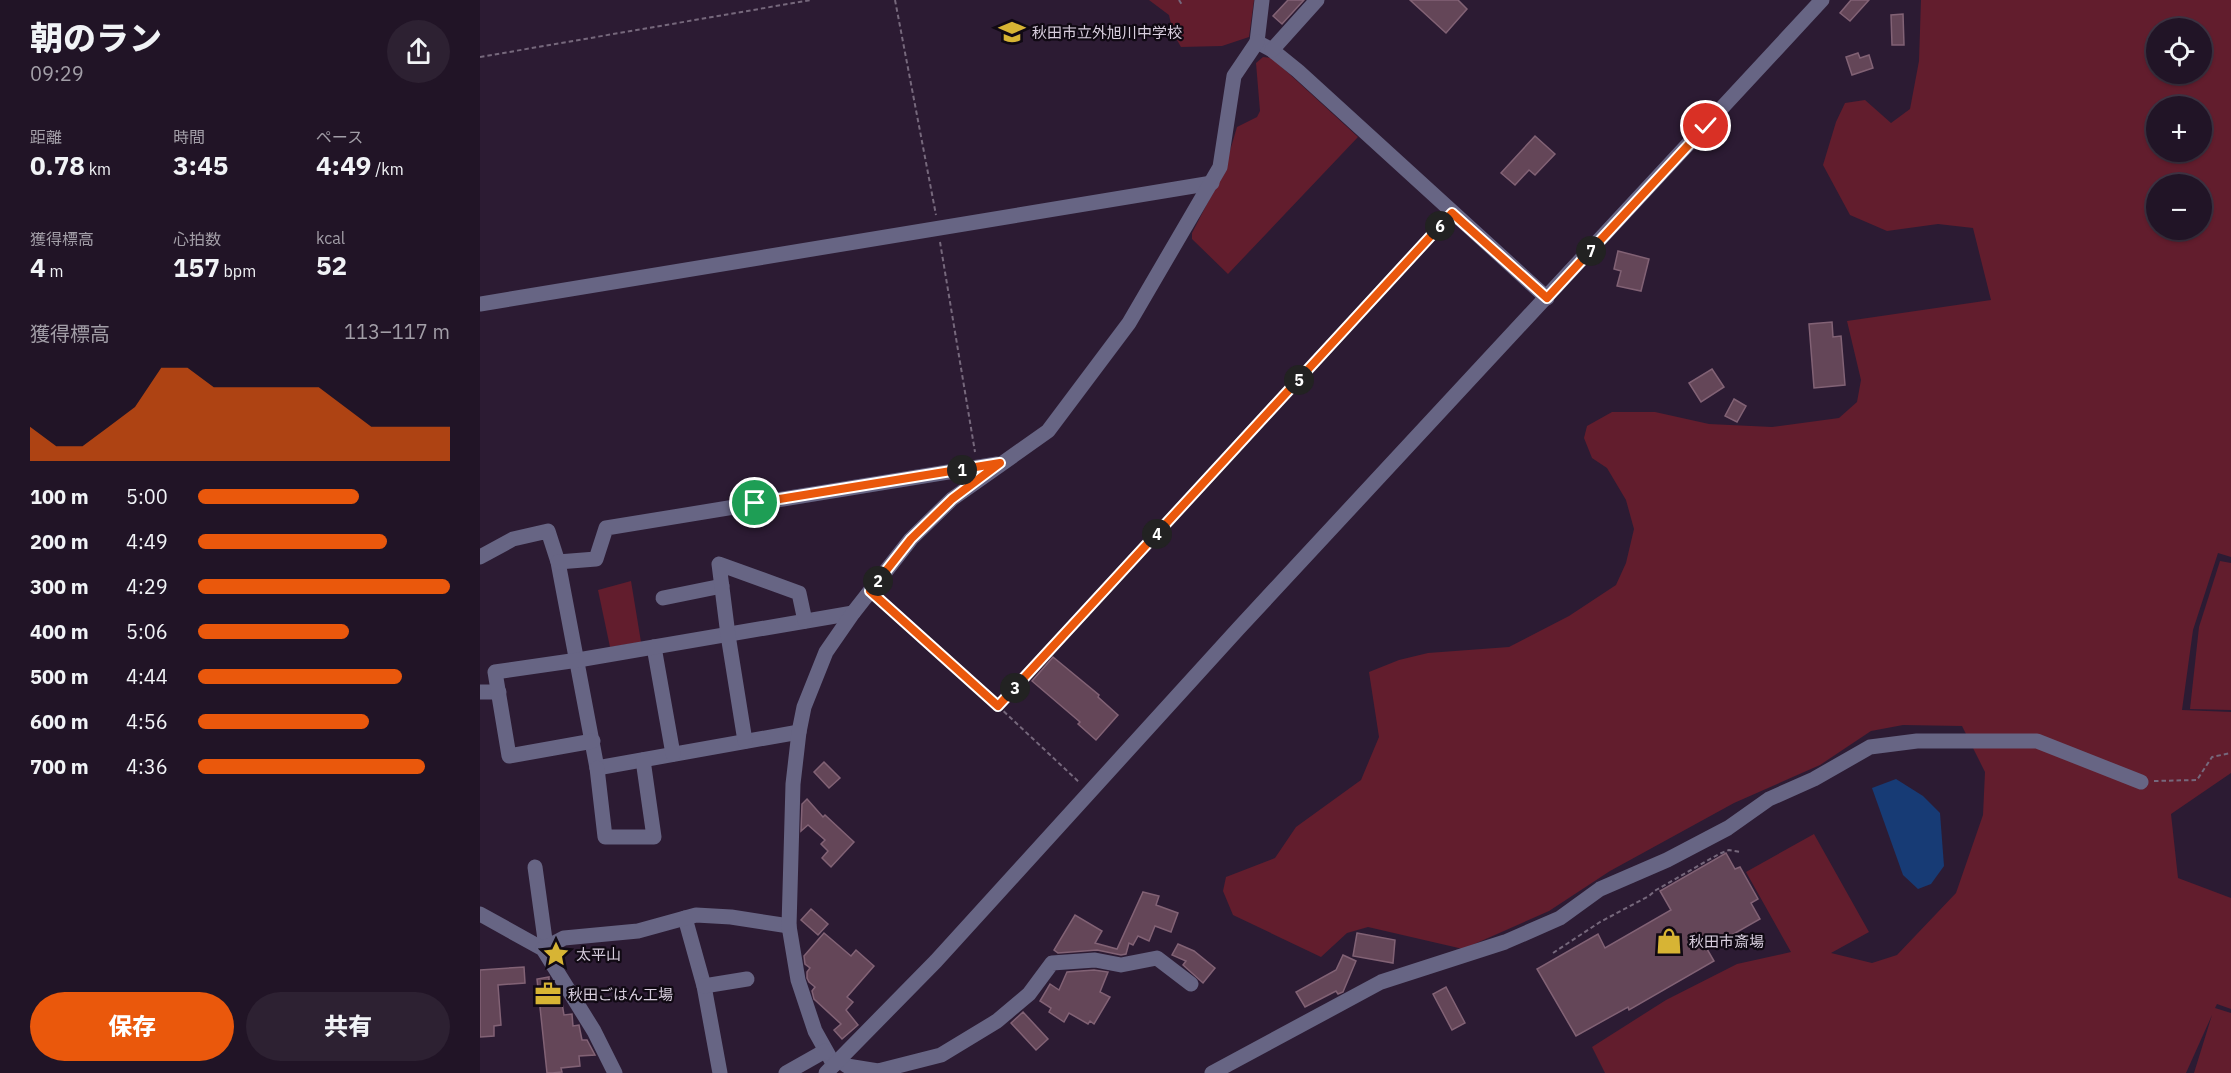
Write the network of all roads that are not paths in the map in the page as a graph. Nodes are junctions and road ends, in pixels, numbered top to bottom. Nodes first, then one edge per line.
1 (1262, 0) edge
2 (1317, 0) edge
3 (1822, 0) edge
4 (1257, 42) junction
5 (1272, 50) junction
6 (1212, 183) junction
7 (1547, 298) junction
8 (480, 303) edge
9 (1000, 463) junction
10 (480, 557) edge
11 (558, 562) junction
12 (722, 586) junction
13 (663, 598) dead end
14 (852, 613) junction
15 (805, 621) junction
16 (728, 635) junction
17 (654, 647) junction
18 (578, 660) junction
19 (480, 692) edge
20 (499, 692) junction
21 (799, 732) junction
22 (593, 741) junction
23 (746, 741) junction
24 (673, 754) junction
25 (643, 760) junction
26 (597, 768) junction
27 (2141, 782) road end
28 (535, 867) dead end
29 (686, 918) junction
30 (484, 921) edge
31 (789, 926) junction
32 (544, 948) junction
33 (747, 979) dead end
34 (1191, 984) dead end
35 (704, 986) junction
36 (825, 1051) junction
37 (833, 1066) edge
38 (615, 1073) edge
39 (720, 1073) edge
40 (786, 1073) edge
41 (1212, 1073) edge

1 - 4 street
2 - 5 street
3 - 7 street
4 - 5 street
4 - 6 street
5 - 7 street
6 - 8 street
6 - 9 street
7 - 37 street
9 - 11 street
9 - 14 street
10 - 11 street
11 - 18 street
12 - 13 street
12 - 15 street
12 - 16 street
14 - 15 street
14 - 21 street
15 - 16 street
16 - 17 street
16 - 23 street
17 - 18 street
17 - 24 street
18 - 20 street
18 - 22 street
19 - 20 street
20 - 22 street
21 - 23 street
21 - 31 street
22 - 26 street
23 - 24 street
24 - 25 street
25 - 26 street
25 - 26 street
27 - 41 street
28 - 32 street
29 - 31 street
29 - 32 street
29 - 35 street
30 - 32 street
31 - 36 street
32 - 38 street
33 - 35 street
34 - 37 street
35 - 39 street
36 - 37 street
36 - 40 street

